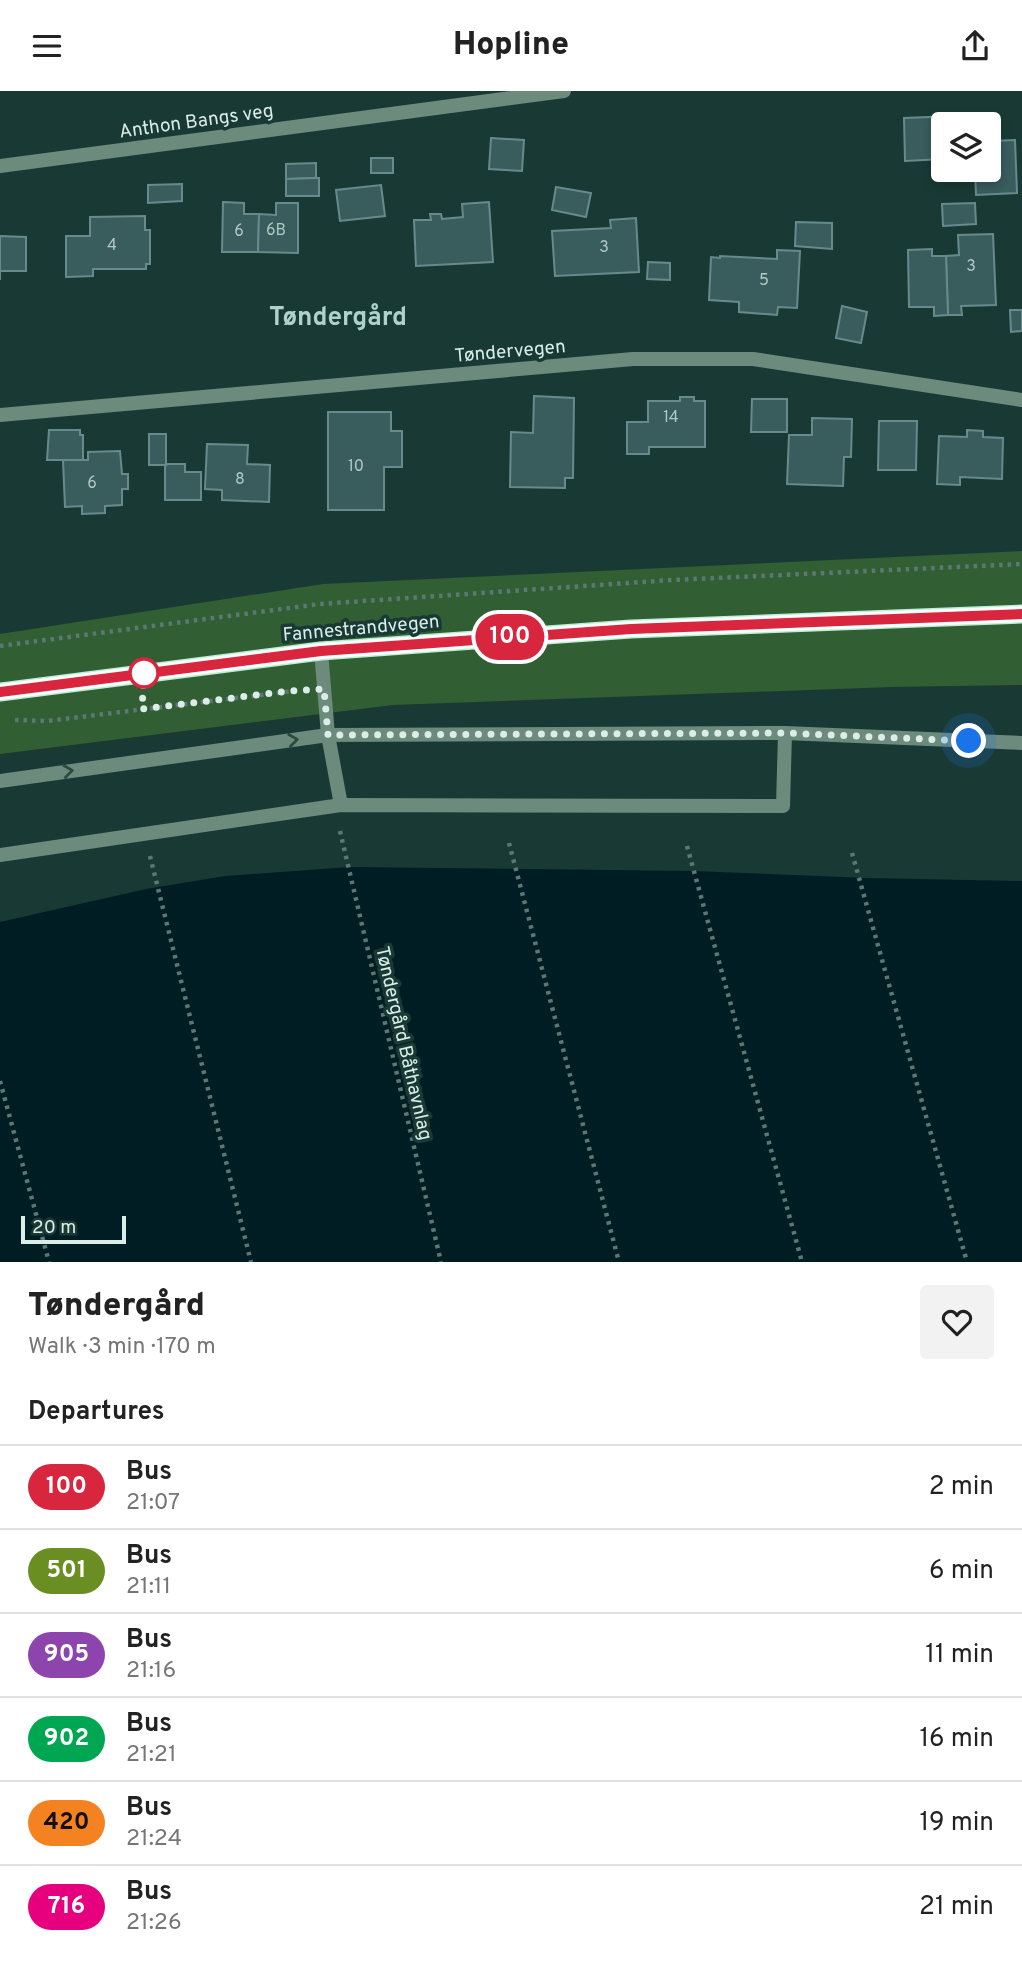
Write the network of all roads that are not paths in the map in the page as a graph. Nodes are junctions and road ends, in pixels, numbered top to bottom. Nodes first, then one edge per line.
1 (564, 91) edge
2 (0, 166) edge
3 (1022, 400) edge
4 (0, 415) edge
5 (1022, 614) edge
6 (321, 651) junction
7 (0, 692) edge
8 (785, 733) junction
9 (328, 735) junction
10 (1022, 743) edge
11 (0, 781) edge
12 (341, 805) junction
13 (0, 855) edge

1 - 2 street, Anthon Bangs veg
3 - 4 street, Tøndervegen
5 - 6 highway, Fannestrandvegen
6 - 7 highway, Fannestrandvegen
6 - 9 street
8 - 9 street
8 - 10 street
8 - 12 street
11 -> 9 street
9 - 12 street
12 - 13 street

